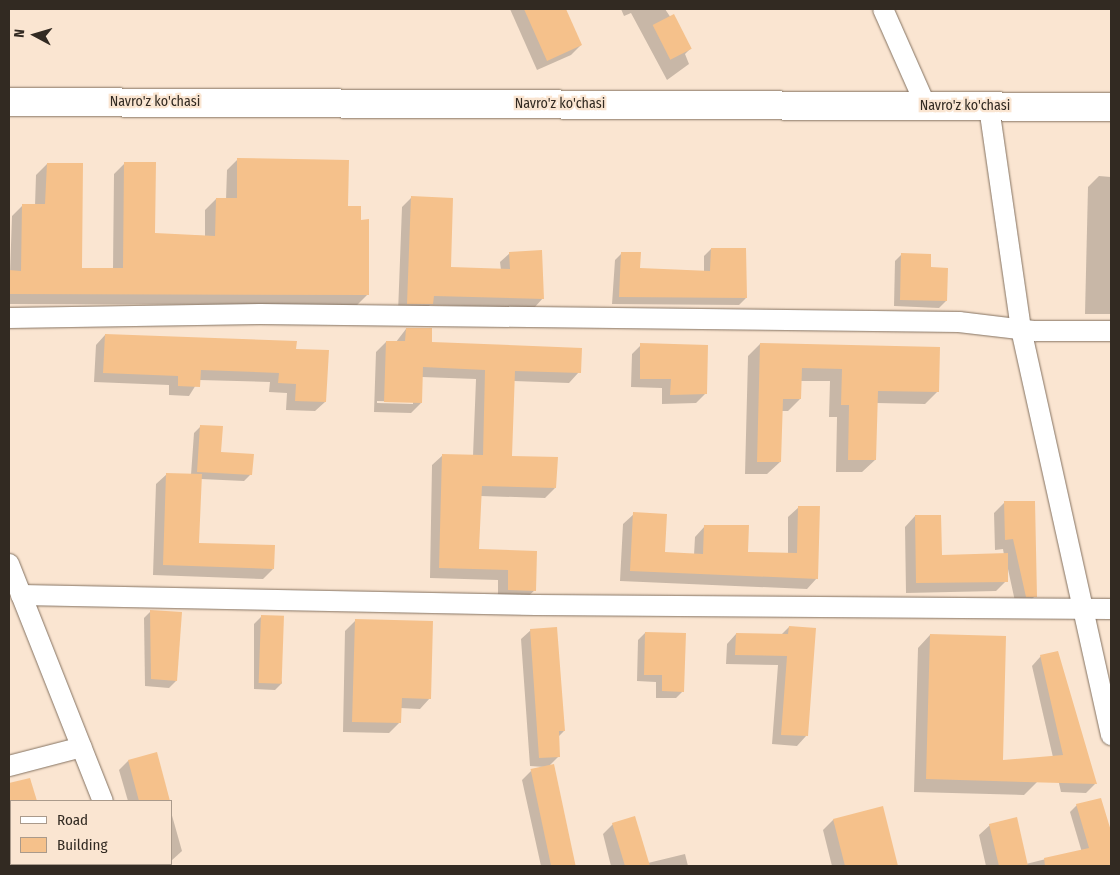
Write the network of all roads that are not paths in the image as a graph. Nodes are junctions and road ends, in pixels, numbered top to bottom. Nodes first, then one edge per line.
1 (883, 9) edge
2 (9, 102) edge
3 (926, 106) junction
4 (989, 107) junction
5 (1111, 107) edge
6 (9, 318) edge
7 (1022, 329) junction
8 (1111, 331) edge
9 (9, 564) edge
10 (21, 595) junction
11 (1083, 608) junction
12 (1111, 609) edge
13 (1111, 735) edge
14 (82, 747) junction
15 (9, 766) edge
16 (103, 800) edge

1 - 3 street
2 - 3 street, Navro'z ko'chasi
3 - 4 street, Navro'z ko'chasi
4 - 5 street, Navro'z ko'chasi
4 - 7 street
6 - 7 street
7 - 8 street
7 - 11 street
9 - 10 street
10 - 11 street
10 - 14 street
11 - 12 street
11 - 13 street
14 - 15 street
14 - 16 street

